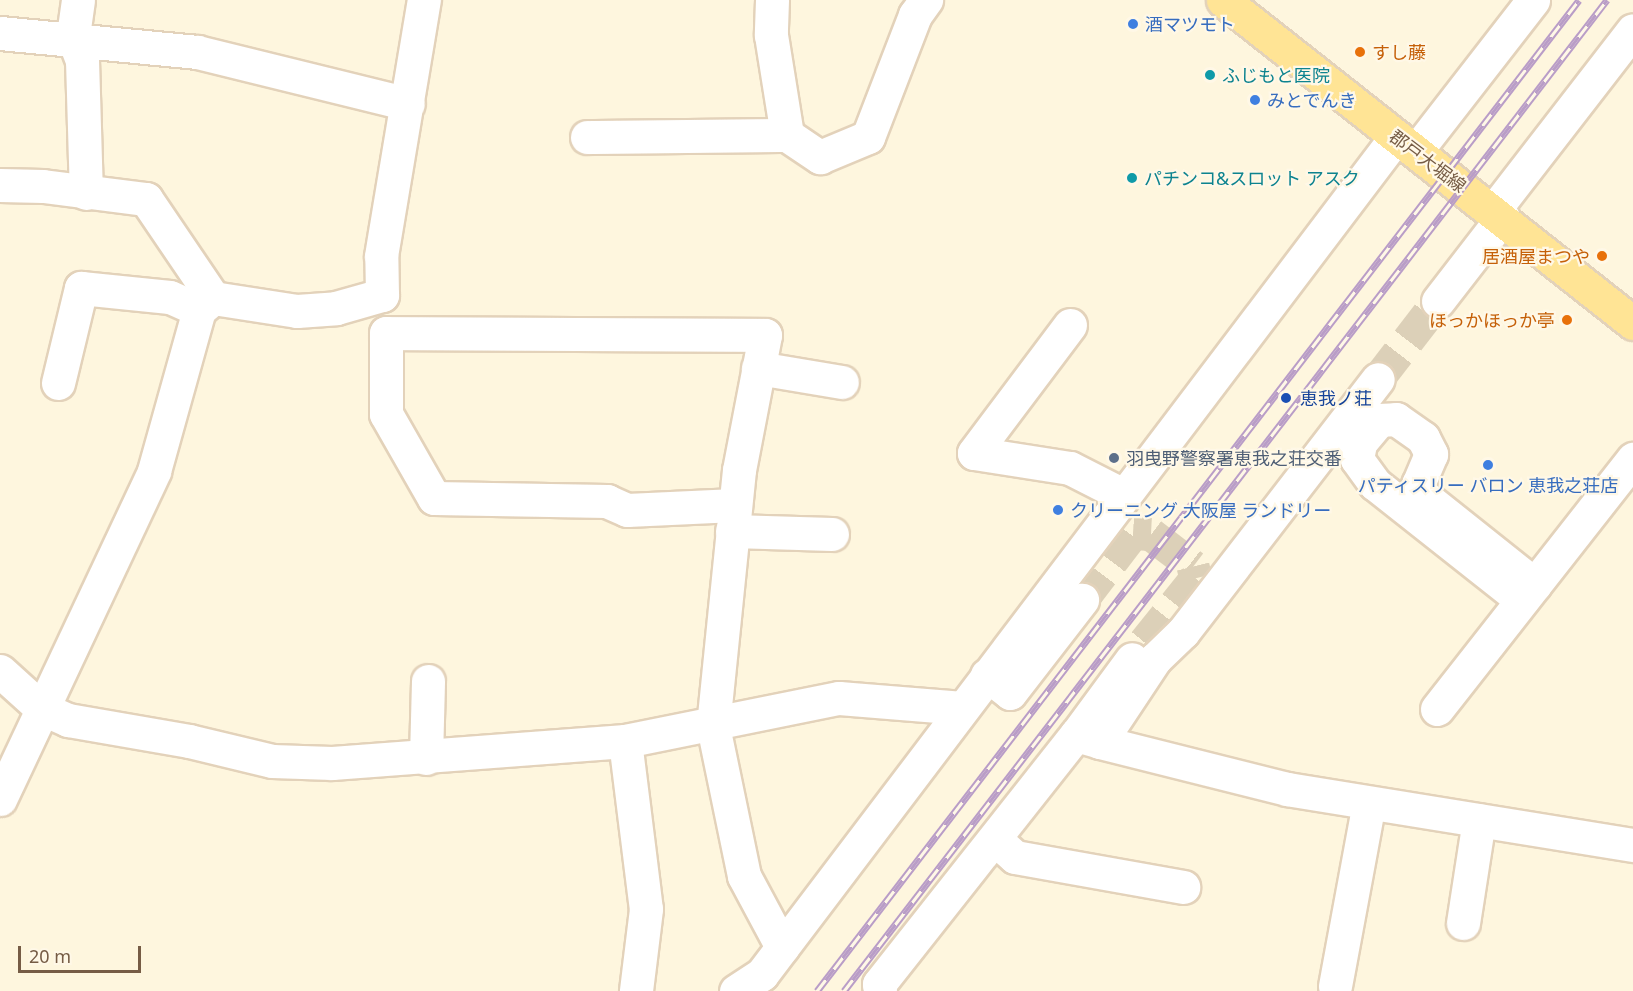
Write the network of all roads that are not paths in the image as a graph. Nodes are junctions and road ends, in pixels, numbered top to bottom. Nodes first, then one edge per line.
1 (78, 0) edge
2 (424, 0) edge
3 (772, 0) edge
4 (926, 0) edge
5 (1533, 0) edge
6 (1228, 2) edge
7 (1633, 30) edge
8 (0, 33) edge
9 (73, 37) junction
10 (408, 104) junction
11 (787, 135) junction
12 (587, 137) dead end
13 (1406, 144) junction
14 (0, 185) edge
15 (86, 193) junction
16 (1498, 214) junction
17 (382, 295) junction
18 (1438, 301) tunnel mouth
19 (206, 304) junction
20 (1633, 323) edge
21 (1070, 325) dead end
22 (386, 333) junction
23 (758, 368) junction
24 (1378, 379) tunnel mouth
25 (58, 382) dead end
26 (842, 382) dead end
27 (1633, 459) edge
28 (1123, 495) junction
29 (734, 518) junction
30 (832, 534) dead end
31 (1529, 593) junction
32 (1082, 600) tunnel mouth
33 (1143, 644) tunnel mouth
34 (0, 671) edge
35 (987, 675) junction
36 (428, 681) dead end
37 (41, 708) junction
38 (963, 708) junction
39 (1437, 709) dead end
40 (714, 726) junction
41 (1088, 738) junction
42 (625, 741) junction
43 (426, 758) junction
44 (0, 799) edge
45 (1369, 802) junction
46 (1479, 820) junction
47 (996, 840) junction
48 (1633, 845) edge
49 (1183, 887) dead end
50 (1463, 923) dead end
51 (782, 947) junction
52 (1335, 986) dead end
53 (644, 990) edge
54 (736, 991) edge
55 (880, 991) edge

1 - 9 street
2 - 10 street
3 - 11 street
4 - 11 street
5 - 13 street
6 - 13 main road, 郡戸大堀線
7 - 16 street
8 - 9 street
9 - 10 street
9 - 15 street
10 - 17 street
11 - 12 street
13 - 16 main road, 郡戸大堀線
13 - 28 street
14 - 15 street
15 - 19 street
16 - 18 street
16 - 20 main road, 郡戸大堀線
17 - 19 street
17 - 22 street
19 - 25 street
19 - 37 street
21 - 28 street
22 - 23 street
22 - 29 street
23 - 26 street
23 - 29 street
24 - 41 street
27 - 31 street
28 - 35 street
29 - 30 street
29 - 40 street
31 - 31 street
31 - 39 street
32 - 35 street
33 - 41 street
34 - 37 street
35 - 38 street
36 - 43 street
37 - 43 street
37 - 44 street
38 - 40 street
38 - 51 street
40 - 42 street
40 - 51 street
41 - 45 street
41 - 47 street
42 - 43 street
42 - 53 street
45 - 46 street
45 - 52 street
46 - 48 street
46 - 50 street
47 - 49 street
47 - 55 street
51 - 54 street

